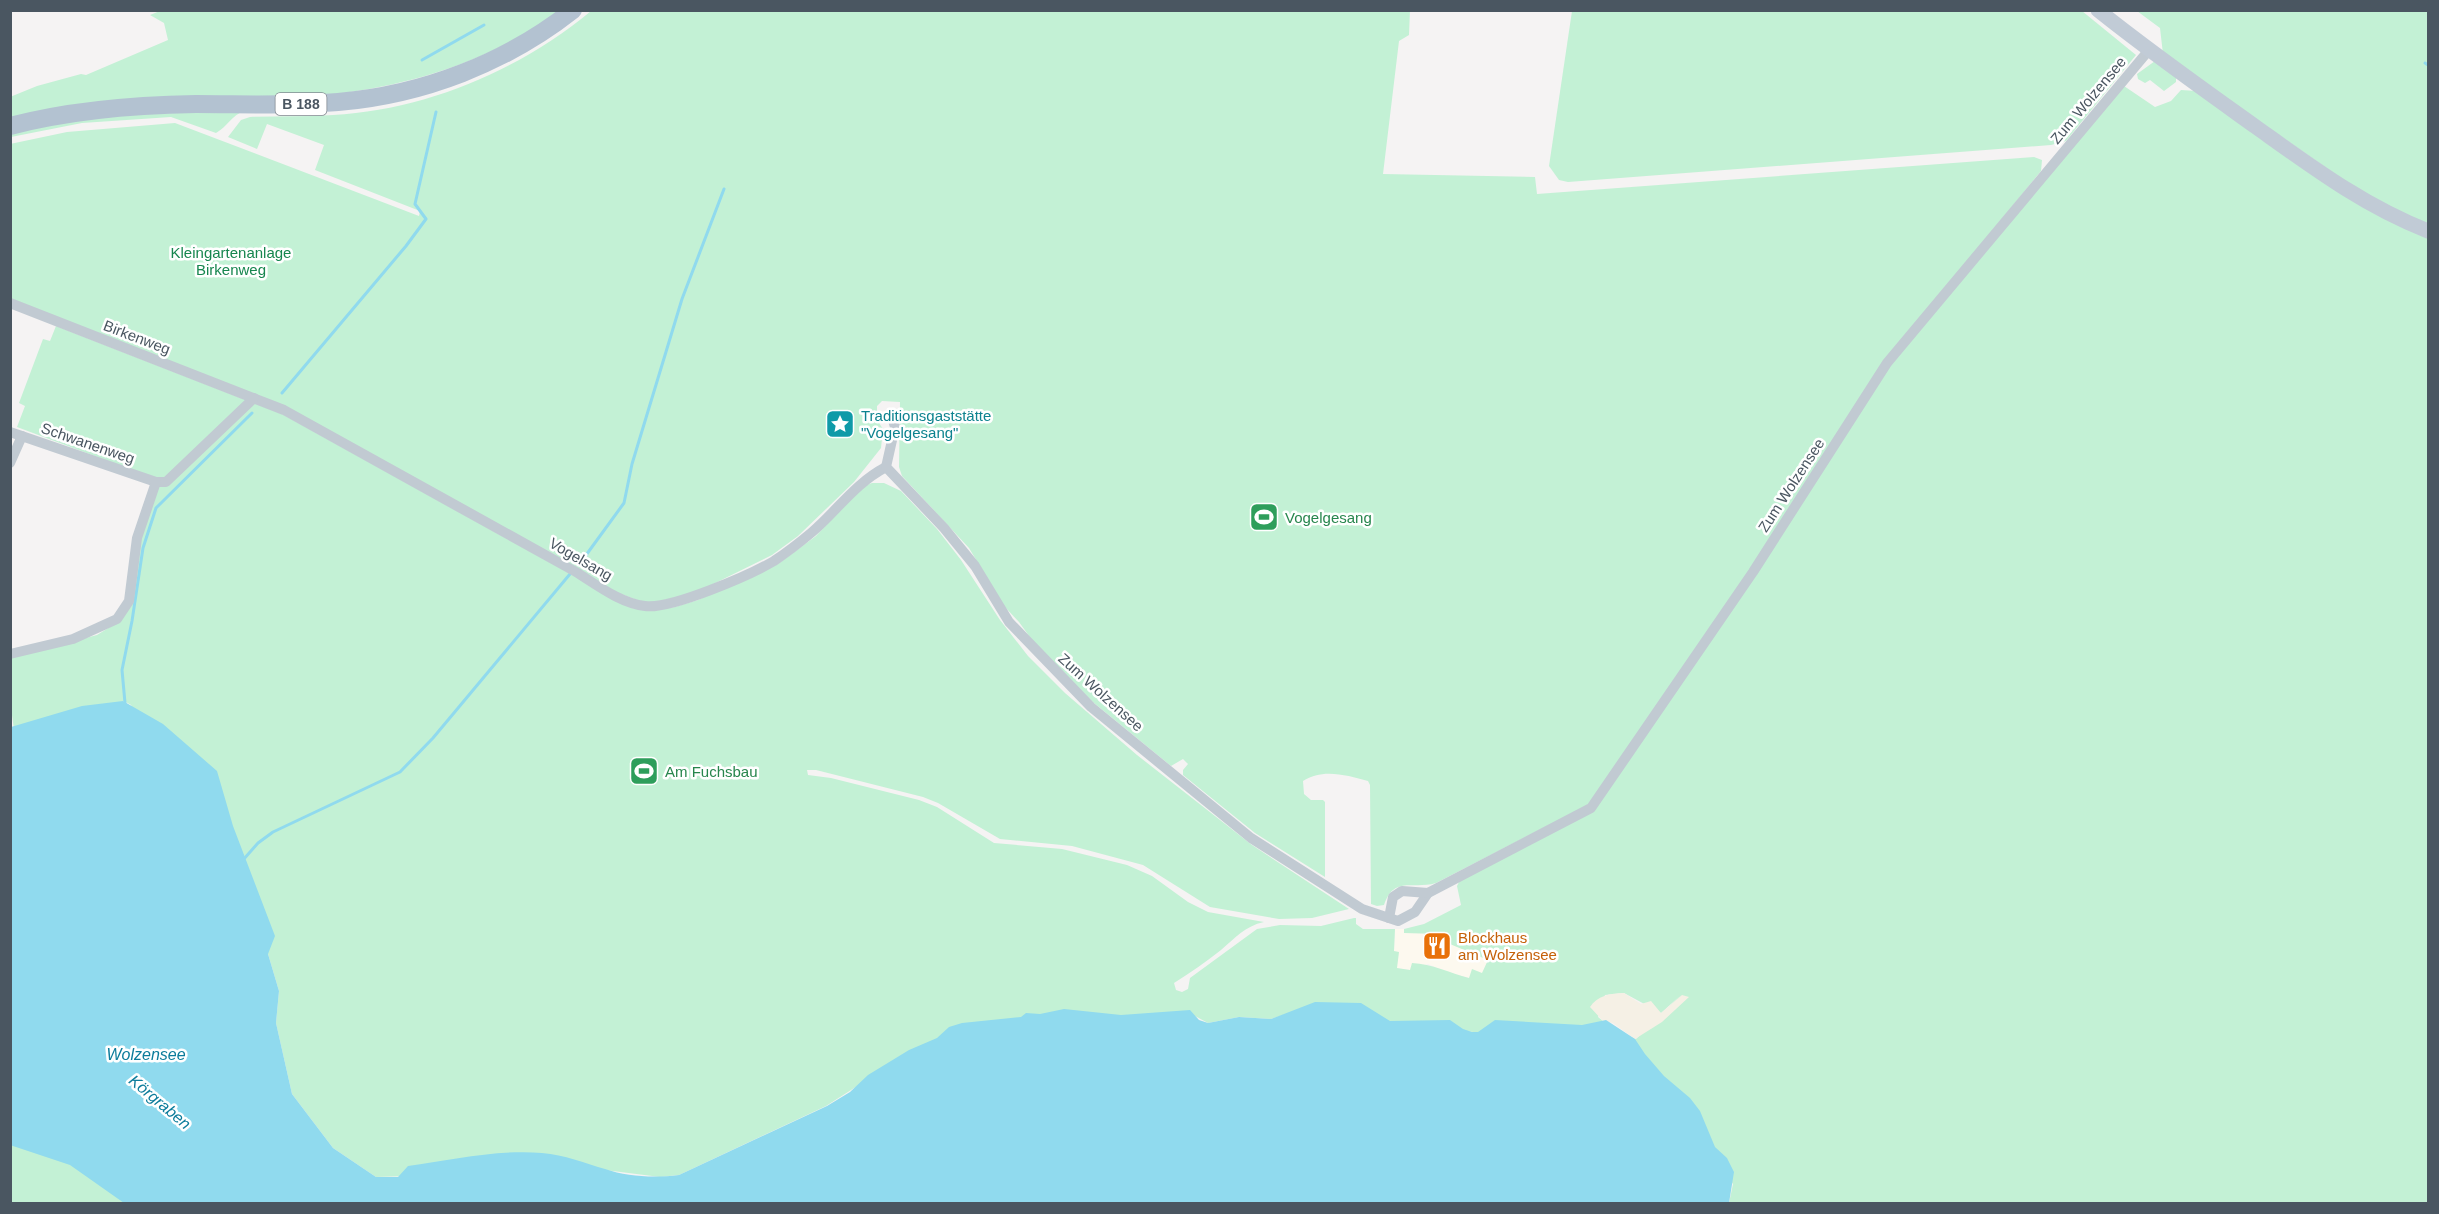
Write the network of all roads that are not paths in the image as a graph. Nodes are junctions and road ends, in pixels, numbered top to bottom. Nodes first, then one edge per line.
1 (573, 10) edge
2 (2098, 10) edge
3 (2149, 50) junction
4 (10, 126) edge
5 (2428, 231) edge
6 (10, 303) edge
7 (254, 398) junction
8 (891, 414) dead end
9 (10, 432) edge
10 (22, 436) junction
11 (10, 463) edge
12 (886, 467) junction
13 (156, 482) junction
14 (10, 654) edge
15 (1428, 893) junction
16 (1389, 918) junction

1 - 4 main road, B 188
2 - 3 main road
3 - 5 main road
3 - 15 street, Zum Wolzensee
6 - 7 street, Birkenweg
7 - 12 street, Vogelsang
7 - 13 street
8 - 12 street
9 - 10 street, Schwanenweg
10 - 11 street
10 - 13 street, Schwanenweg
12 - 16 street, Zum Wolzensee
13 - 14 street
15 - 16 street, Zum Wolzensee
15 - 16 street, Zum Wolzensee

